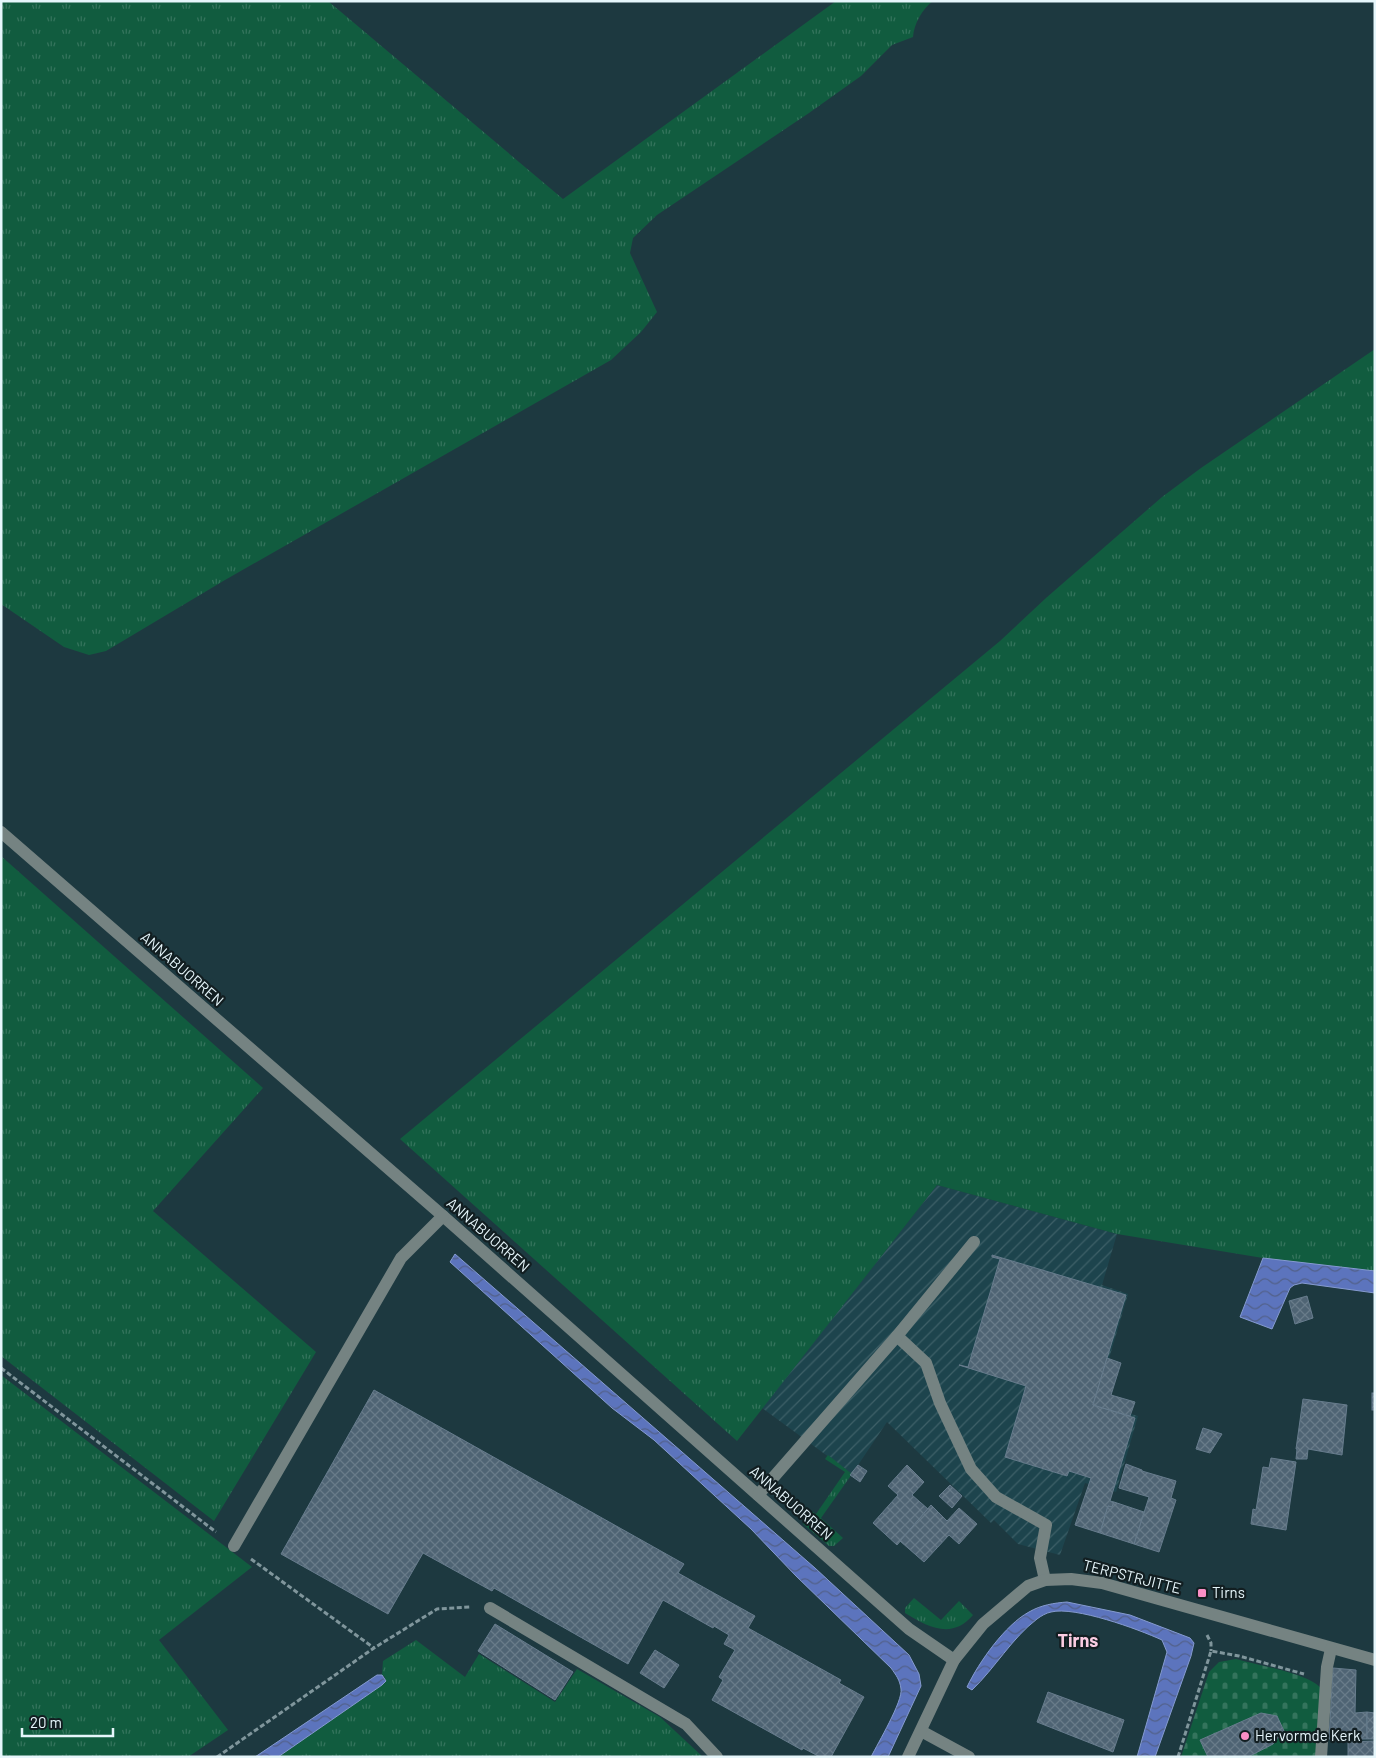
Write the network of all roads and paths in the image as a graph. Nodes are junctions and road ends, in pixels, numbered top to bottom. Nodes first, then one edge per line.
1 (1, 832) edge
2 (443, 1216) junction
3 (974, 1242) dead end
4 (897, 1336) junction
5 (1, 1368) edge
6 (758, 1495) junction
7 (234, 1546) junction
8 (1045, 1580) junction
9 (490, 1608) joint
10 (374, 1648) junction
11 (1331, 1649) junction
12 (954, 1660) junction
13 (1375, 1660) edge
14 (1326, 1678) junction
15 (921, 1731) junction
16 (217, 1757) edge
17 (717, 1757) edge
18 (908, 1757) edge
19 (969, 1757) edge
20 (1178, 1757) edge
21 (1321, 1757) edge

1 - 2 street, ANNABUORREN
2 - 6 street, ANNABUORREN
2 - 7 street
3 - 4 street
4 - 6 street
4 - 8 street
5 - 7 path
6 - 12 street, ANNABUORREN
7 - 10 path
8 - 11 street, TERPSTRJITTE
8 - 12 street, TERPSTRJITTE
9 - 10 path
9 - 17 street
10 - 16 path
11 - 13 street, TERPSTRJITTE
11 - 14 street
12 - 15 street, TERPSTRJITTE
14 - 20 path
14 - 21 street
15 - 18 street, TERPSTRJITTE
15 - 19 street

